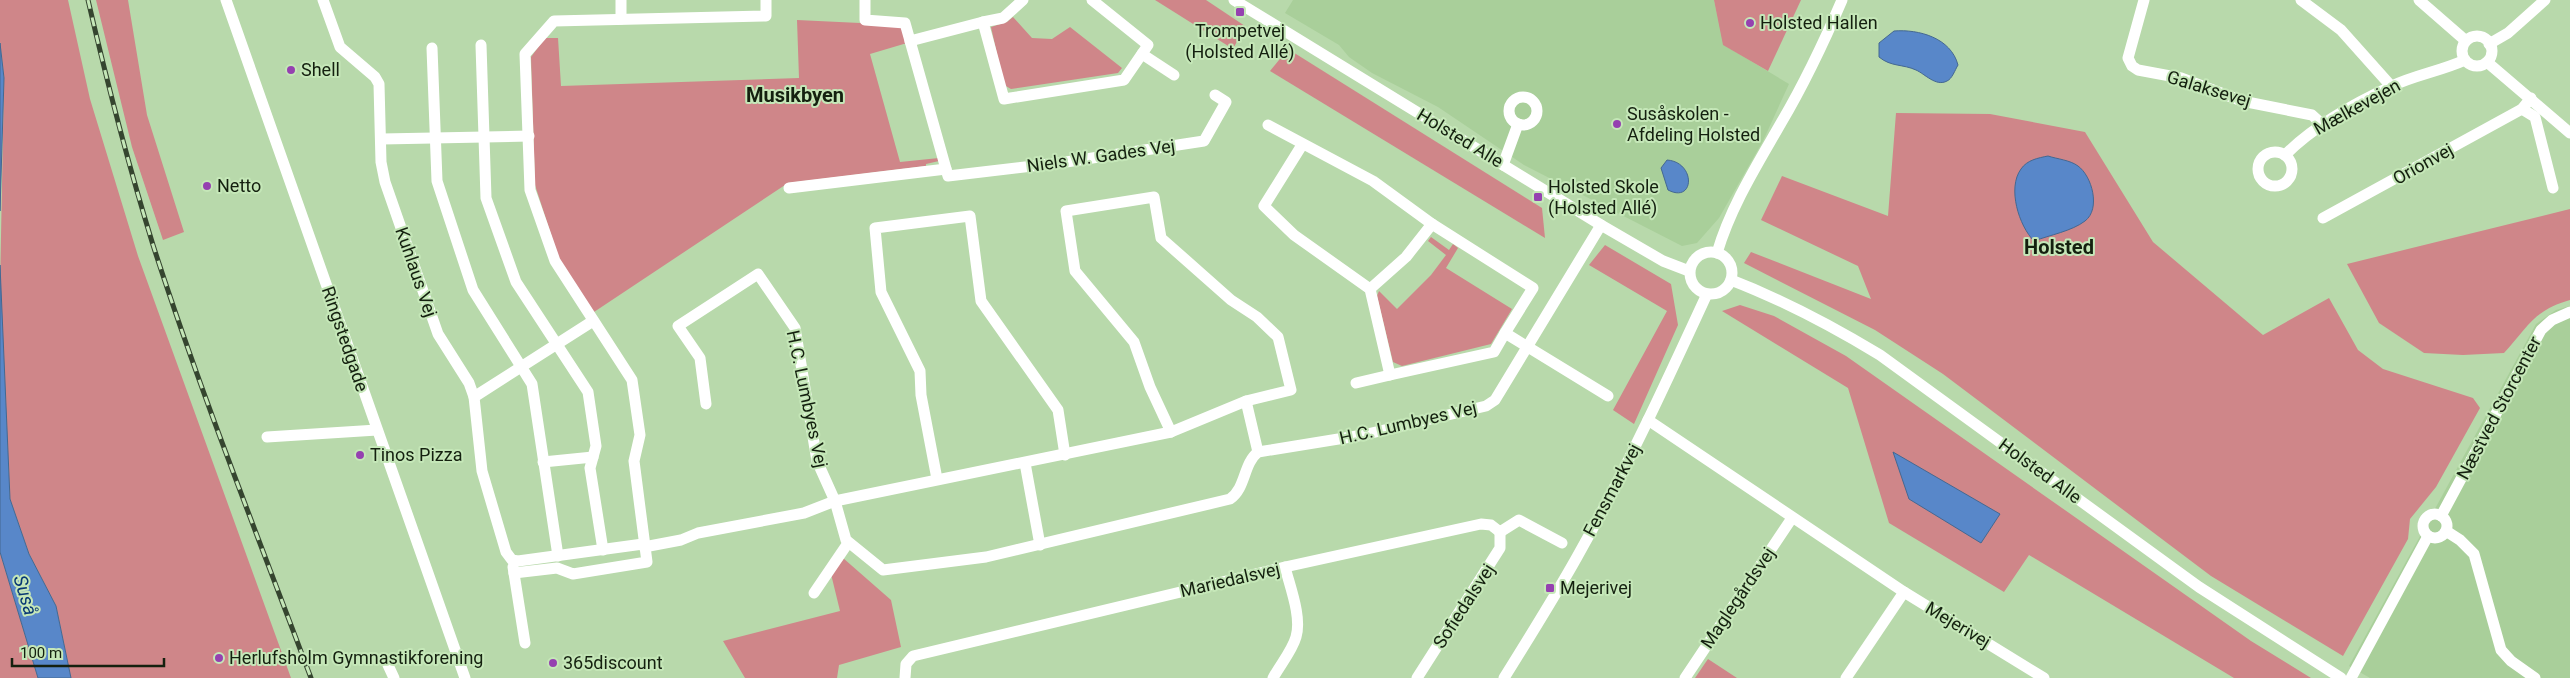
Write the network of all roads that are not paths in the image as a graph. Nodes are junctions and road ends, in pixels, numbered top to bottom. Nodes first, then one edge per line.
1 (226, 0) edge
2 (323, 0) edge
3 (621, 0) edge
4 (766, 0) edge
5 (865, 0) edge
6 (1023, 0) edge
7 (1092, 0) edge
8 (1234, 0) edge
9 (1842, 0) edge
10 (2144, 0) edge
11 (2302, 0) edge
12 (2420, 0) edge
13 (2545, 0) edge
14 (621, 19) junction
15 (983, 22) junction
16 (910, 41) junction
17 (2466, 41) junction
18 (2489, 44) junction
19 (481, 45) dead end
20 (432, 48) dead end
21 (1142, 54) junction
22 (2465, 60) junction
23 (2487, 62) junction
24 (1174, 74) dead end
25 (2391, 86) junction
26 (1215, 95) dead end
27 (2531, 98) junction
28 (2522, 109) junction
29 (1518, 124) dead end
30 (1268, 125) dead end
31 (2322, 125) junction
32 (2570, 133) edge
33 (529, 136) junction
34 (483, 137) junction
35 (435, 138) junction
36 (382, 139) junction
37 (1302, 145) junction
38 (2285, 155) dead end
39 (1503, 164) junction
40 (946, 169) junction
41 (789, 188) dead end
42 (2552, 188) dead end
43 (2323, 218) dead end
44 (1432, 224) junction
45 (1601, 225) junction
46 (1717, 253) junction
47 (1689, 271) junction
48 (1730, 280) junction
49 (1370, 289) junction
50 (1707, 294) junction
51 (2570, 312) edge
52 (593, 321) junction
53 (1506, 333) junction
54 (557, 344) junction
55 (1527, 347) junction
56 (521, 368) junction
57 (1390, 376) junction
58 (1356, 383) dead end
59 (1608, 396) dead end
60 (474, 397) junction
61 (1246, 401) junction
62 (706, 404) dead end
63 (1648, 420) junction
64 (377, 430) junction
65 (1171, 432) junction
66 (267, 438) dead end
67 (1258, 452) junction
68 (1065, 455) junction
69 (593, 457) junction
70 (543, 462) junction
71 (1025, 463) junction
72 (937, 479) junction
73 (835, 501) junction
74 (2441, 516) junction
75 (1792, 518) junction
76 (2446, 531) junction
77 (1500, 532) junction
78 (2428, 536) junction
79 (848, 543) junction
80 (1562, 543) dead end
81 (644, 545) junction
82 (1040, 545) junction
83 (603, 550) junction
84 (558, 556) junction
85 (512, 560) junction
86 (1285, 567) junction
87 (514, 573) junction
88 (1904, 592) junction
89 (814, 593) dead end
90 (525, 643) dead end
91 (388, 665) dead end
92 (394, 678) edge
93 (465, 678) edge
94 (905, 678) edge
95 (1272, 678) edge
96 (1418, 678) edge
97 (1504, 678) edge
98 (1684, 678) edge
99 (1847, 678) edge
100 (2044, 678) edge
101 (2341, 678) edge
102 (2351, 678) edge
103 (2535, 678) edge

1 - 64 street, Ringstedgade
2 - 36 street, Kuhlaus Vej
3 - 14 street
4 - 14 street
5 - 16 street
6 - 15 street
7 - 21 street
8 - 39 street, Holsted Alle
9 - 46 street
10 - 31 street, Galaksevej
11 - 25 street
12 - 17 street
13 - 18 street
14 - 33 street
15 - 16 street
15 - 21 street
16 - 40 street
17 - 18 street
17 - 22 street
18 - 23 street
19 - 34 street
20 - 35 street
21 - 24 street
22 - 23 street
22 - 25 street, Mælkevejen
23 - 27 street
25 - 31 street, Mælkevejen
26 - 40 street, Niels W. Gades Vej
27 - 28 street, Orionvej
27 - 32 street
28 - 42 street
28 - 43 street, Orionvej
29 - 39 street
30 - 37 street
31 - 38 street, Mælkevejen
33 - 34 street
33 - 52 street
34 - 35 street
34 - 54 street
35 - 36 street
35 - 56 street
36 - 60 street, Kuhlaus Vej
37 - 44 street
37 - 49 street
39 - 45 street, Holsted Alle
40 - 41 street, Niels W. Gades Vej
44 - 49 street
44 - 53 street
45 - 47 street, Holsted Alle
45 - 55 street, H.C. Lumbyes Vej
46 - 47 street
46 - 48 street
47 - 50 street
48 - 50 street
48 - 101 street, Holsted Alle
49 - 57 street
50 - 63 street, Fensmarkvej
51 - 74 street, Næstved Storcenter
52 - 54 street
52 - 81 street
53 - 55 street
53 - 57 street
54 - 56 street
54 - 69 street
55 - 59 street
55 - 67 street, H.C. Lumbyes Vej
56 - 60 street
56 - 70 street
57 - 58 street
60 - 85 street, Kuhlaus Vej
61 - 65 street
61 - 65 street
61 - 67 street
62 - 73 street, H.C. Lumbyes Vej
63 - 75 street, Mejerivej
63 - 97 street, Fensmarkvej
64 - 66 street
64 - 93 street, Ringstedgade
65 - 68 street
67 - 82 street
68 - 71 street
68 - 72 street
69 - 70 street
69 - 83 street
70 - 84 street
71 - 72 street
71 - 82 street
72 - 73 street
73 - 79 street, H.C. Lumbyes Vej
73 - 81 street
74 - 76 street
74 - 78 street
75 - 88 street, Mejerivej
75 - 98 street, Maglegårdsvej
76 - 78 street
76 - 103 street
77 - 80 street
77 - 86 street, Mariedalsvej
77 - 96 street, Sofiedalsvej
78 - 102 street
79 - 82 street
79 - 89 street
81 - 83 street
81 - 87 street
83 - 84 street
84 - 85 street
85 - 87 street, Kuhlaus Vej
86 - 94 street, Mariedalsvej
86 - 95 street
87 - 90 street, Kuhlaus Vej
88 - 99 street
88 - 100 street, Mejerivej
91 - 92 street

